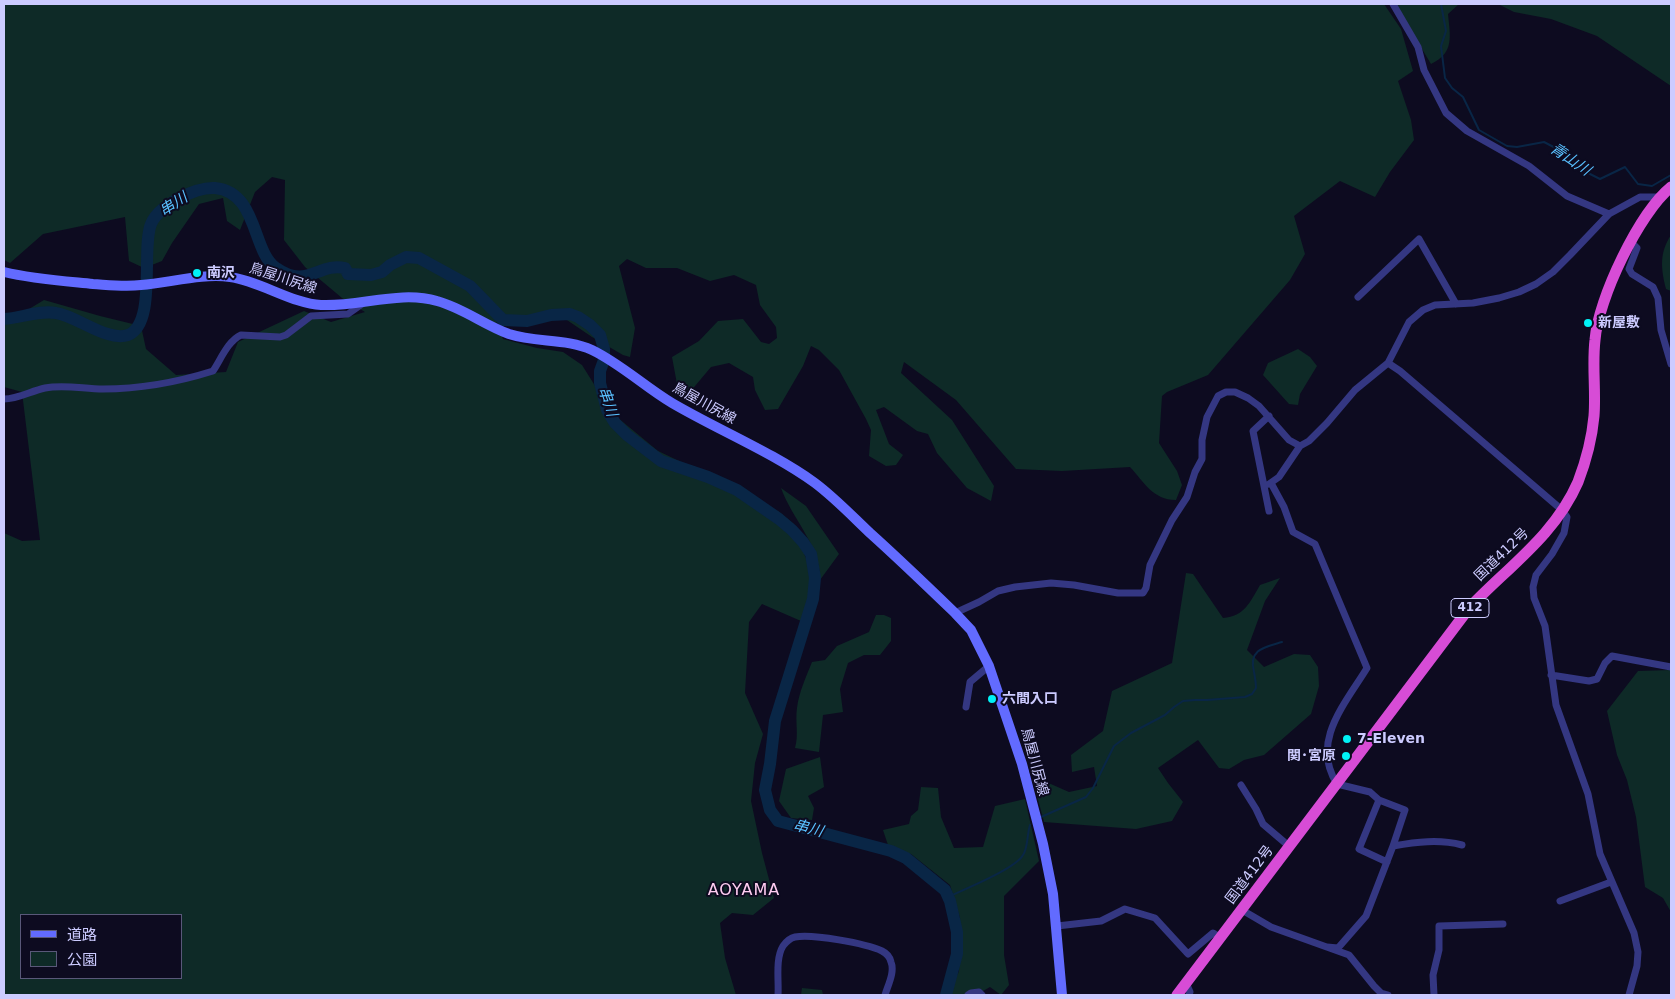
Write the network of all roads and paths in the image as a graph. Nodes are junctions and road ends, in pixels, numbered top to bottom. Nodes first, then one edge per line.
1 (1393, 4) edge
2 (1671, 187) edge
3 (1660, 197) junction
4 (1609, 214) junction
5 (1632, 242) junction
6 (4, 272) edge
7 (1358, 296) dead end
8 (365, 302) junction
9 (1456, 304) junction
10 (1388, 363) junction
11 (1671, 364) edge
12 (4, 399) edge
13 (1268, 416) junction
14 (1300, 446) junction
15 (1271, 483) junction
16 (1264, 486) junction
17 (1562, 510) junction
18 (1269, 512) dead end
19 (955, 613) junction
20 (989, 666) junction
21 (1671, 667) edge
22 (1551, 675) junction
23 (966, 707) dead end
24 (1337, 784) junction
25 (1241, 785) dead end
26 (1379, 800) junction
27 (1462, 844) dead end
28 (1393, 846) junction
29 (1290, 847) junction
30 (1387, 862) junction
31 (1611, 882) junction
32 (1560, 901) dead end
33 (1242, 910) junction
34 (1503, 924) dead end
35 (1057, 926) junction
36 (1221, 938) junction
37 (1328, 947) junction
38 (1186, 983) junction
39 (778, 995) edge
40 (885, 995) edge
41 (968, 995) edge
42 (982, 995) edge
43 (1062, 995) edge
44 (1177, 995) edge
45 (1189, 995) edge
46 (1388, 995) edge
47 (1434, 995) edge
48 (1629, 995) edge

1 - 4 street
2 - 3 highway, 国道412号 / 412
3 - 4 street
3 - 5 highway, 国道412号 / 412
4 - 9 street
5 - 11 street
5 - 17 highway, 国道412号 / 412
6 - 8 main road, 鳥屋川尻線
7 - 9 street
8 - 12 street
8 - 19 main road, 鳥屋川尻線
9 - 10 street
10 - 14 street
10 - 17 street
13 - 14 street
13 - 16 street
13 - 19 street
14 - 15 street
15 - 16 street
15 - 24 street
16 - 18 street
17 - 22 street
17 - 24 highway, 国道412号 / 412
19 - 20 main road, 鳥屋川尻線
20 - 23 street
20 - 35 main road, 鳥屋川尻線
21 - 22 street
22 - 31 street
24 - 26 street
24 - 29 highway, 国道412号 / 412
25 - 29 street
26 - 28 street
26 - 30 street
27 - 28 street
28 - 30 street
29 - 33 highway, 国道412号 / 412
30 - 37 street
31 - 32 street
31 - 48 street
33 - 36 highway, 国道412号 / 412
33 - 37 street
34 - 47 street
35 - 36 street
35 - 43 main road, 鳥屋川尻線
36 - 38 highway, 国道412号 / 412
37 - 46 street
38 - 44 highway, 国道412号 / 412
38 - 45 street
39 - 40 street
41 - 42 street

